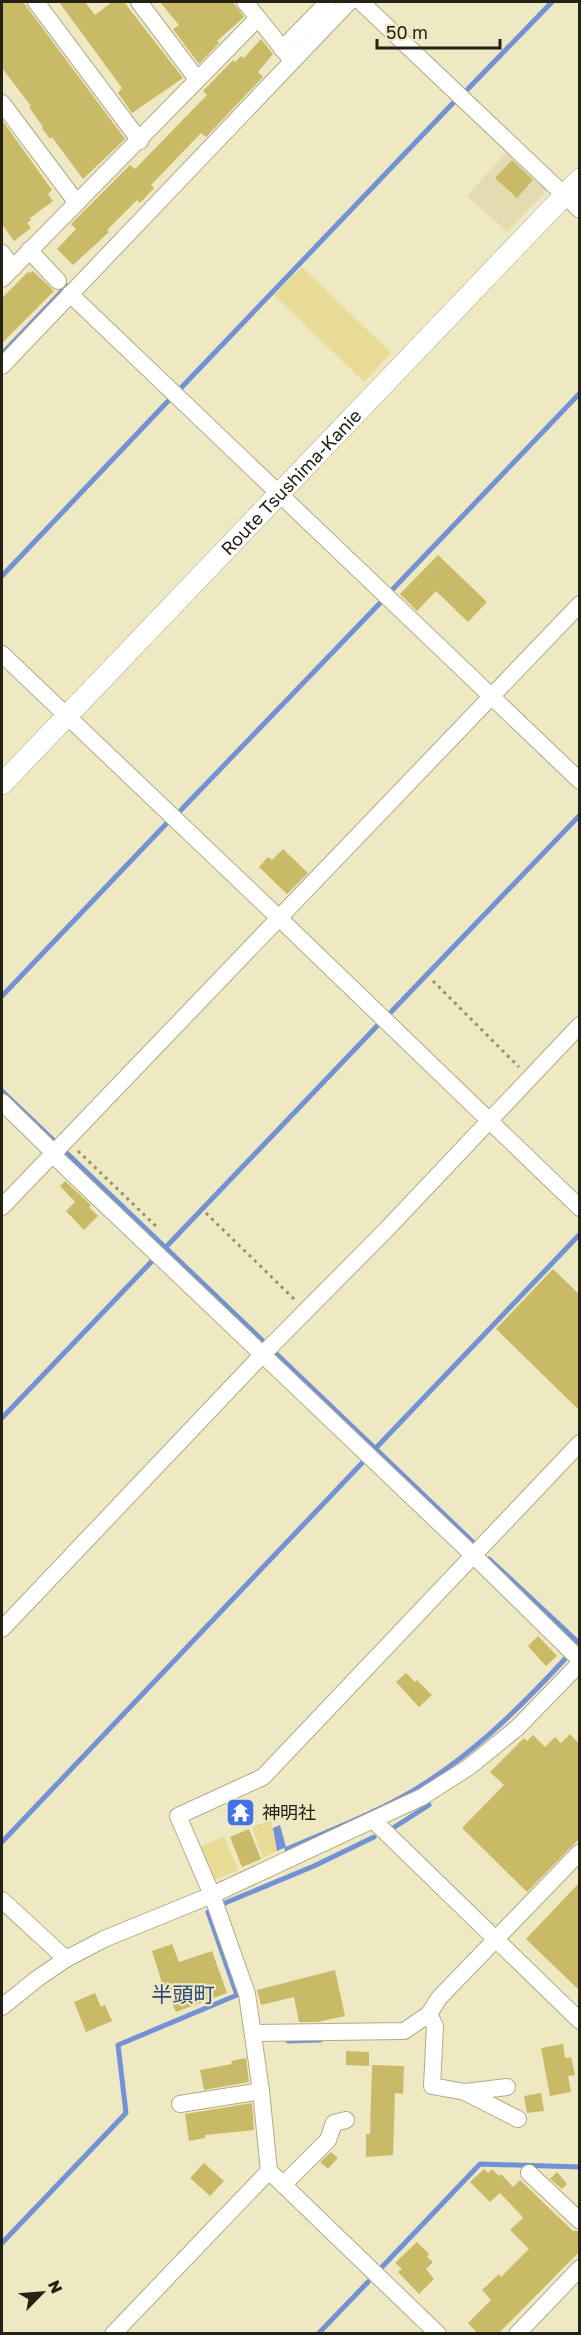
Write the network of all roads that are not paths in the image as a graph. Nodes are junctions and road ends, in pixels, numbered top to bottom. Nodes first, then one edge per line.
1 (36, 2) edge
2 (139, 2) edge
3 (246, 2) edge
4 (328, 2) edge
5 (349, 2) edge
6 (361, 2) edge
7 (258, 18) junction
8 (288, 55) junction
9 (197, 79) junction
10 (2, 103) edge
11 (140, 141) junction
12 (579, 179) edge
13 (564, 195) junction
14 (77, 203) junction
15 (579, 210) edge
16 (29, 250) junction
17 (2, 253) edge
18 (7, 273) edge
19 (58, 281) dead end
20 (70, 294) junction
21 (2, 366) edge
22 (279, 494) junction
23 (579, 604) edge
24 (2, 654) edge
25 (491, 696) junction
26 (66, 716) junction
27 (579, 782) edge
28 (2, 784) edge
29 (279, 918) junction
30 (579, 1025) edge
31 (2, 1102) edge
32 (488, 1119) junction
33 (58, 1148) junction
34 (2, 1207) edge
35 (579, 1208) edge
36 (268, 1349) junction
37 (579, 1443) edge
38 (478, 1551) junction
39 (2, 1629) edge
40 (579, 1661) edge
41 (374, 1821) junction
42 (579, 1852) edge
43 (212, 1895) junction
44 (2, 1900) edge
45 (496, 1940) junction
46 (66, 1959) junction
47 (2, 2007) edge
48 (429, 2014) junction
49 (579, 2021) edge
50 (253, 2033) junction
51 (507, 2087) dead end
52 (261, 2091) junction
53 (465, 2092) junction
54 (180, 2104) dead end
55 (518, 2119) dead end
56 (346, 2120) dead end
57 (269, 2171) junction
58 (529, 2174) dead end
59 (283, 2185) junction
60 (579, 2221) edge
61 (579, 2268) edge
62 (113, 2334) edge
63 (438, 2334) edge
64 (517, 2334) edge

1 - 11 street
2 - 9 street
3 - 7 street
4 - 8 street
5 - 8 street
6 - 13 street
7 - 8 street
7 - 9 street
8 - 20 street
9 - 11 street
10 - 14 street
11 - 14 street
12 - 13 main road, Route Tsushima-Kanie
13 - 15 street
13 - 22 main road, Route Tsushima-Kanie
14 - 16 street
16 - 18 street
16 - 19 street
17 - 18 street
20 - 21 street
20 - 22 street
22 - 25 street
22 - 26 main road, Route Tsushima-Kanie
23 - 25 street
24 - 26 street
25 - 27 street
25 - 29 street
26 - 28 main road, Route Tsushima-Kanie
26 - 29 street
29 - 32 street
29 - 33 street
30 - 32 street
31 - 33 street
32 - 35 street
32 - 36 street
33 - 34 street
33 - 36 street
36 - 38 street
36 - 39 street
37 - 38 street
38 - 40 street
38 - 43 street
40 - 41 street
41 - 43 street
41 - 45 street
42 - 45 street
43 - 46 street
43 - 50 street
44 - 46 street
45 - 48 street
45 - 49 street
46 - 47 street
48 - 50 street
48 - 53 street
50 - 52 street
51 - 53 street
52 - 54 street
52 - 57 street
53 - 55 street
56 - 59 street
57 - 59 street
57 - 62 street
58 - 60 street
59 - 63 street
61 - 64 street

